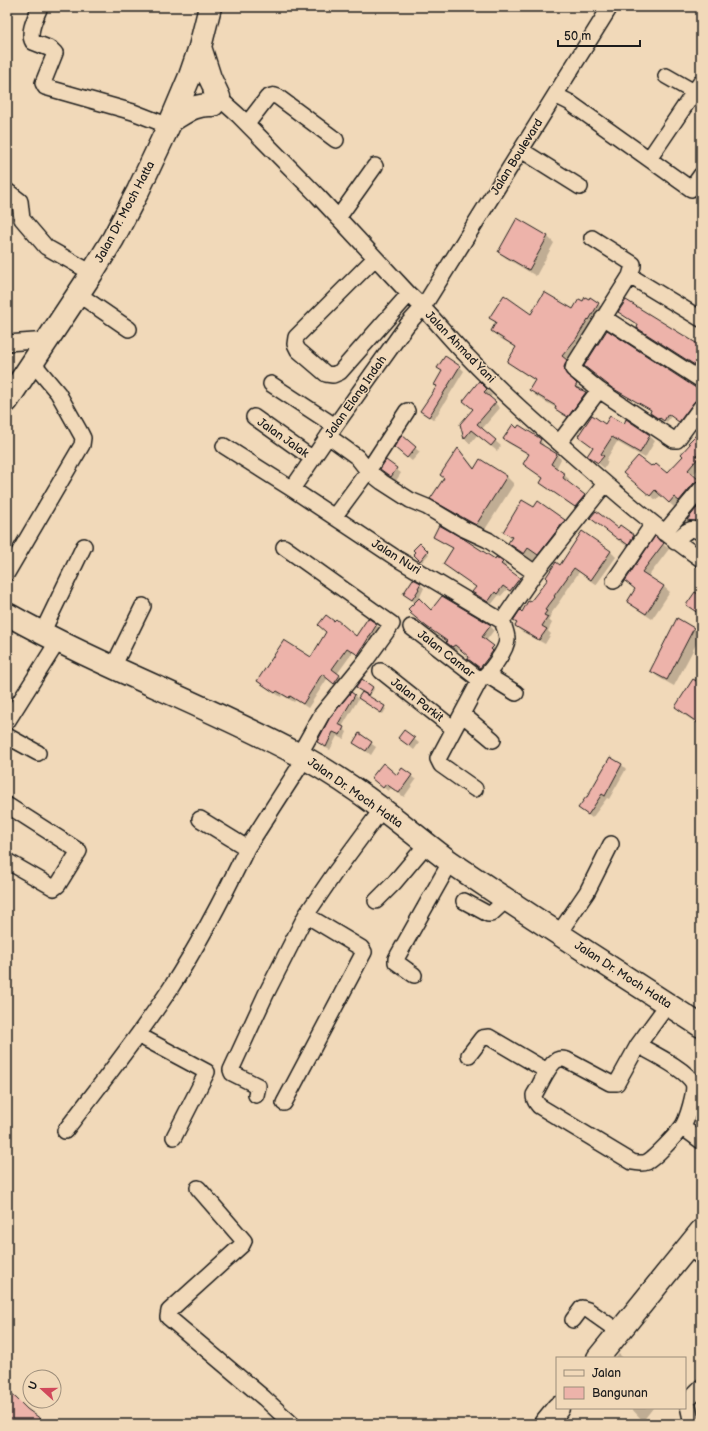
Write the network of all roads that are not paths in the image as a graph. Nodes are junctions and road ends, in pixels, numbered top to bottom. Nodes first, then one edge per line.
1 (40, 7) edge
2 (210, 7) edge
3 (610, 7) edge
4 (200, 47) junction
5 (666, 76) dead end
6 (188, 83) junction
7 (698, 87) edge
8 (555, 95) junction
9 (216, 101) junction
10 (242, 120) junction
11 (170, 124) junction
12 (336, 140) dead end
13 (521, 150) junction
14 (649, 159) junction
15 (375, 166) dead end
16 (701, 175) edge
17 (580, 187) dead end
18 (7, 191) edge
19 (696, 193) edge
20 (338, 218) junction
21 (592, 238) dead end
22 (375, 258) junction
23 (92, 273) junction
24 (630, 276) junction
25 (78, 294) junction
26 (409, 294) junction
27 (423, 307) junction
28 (603, 317) junction
29 (701, 319) edge
30 (129, 329) dead end
31 (48, 340) junction
32 (7, 343) edge
33 (33, 363) junction
34 (701, 380) edge
35 (271, 384) dead end
36 (599, 390) junction
37 (7, 401) edge
38 (701, 407) edge
39 (408, 411) dead end
40 (254, 417) dead end
41 (332, 431) junction
42 (559, 443) junction
43 (224, 446) dead end
44 (313, 459) junction
45 (368, 471) junction
46 (605, 484) junction
47 (292, 489) junction
48 (701, 489) edge
49 (334, 517) junction
50 (664, 533) junction
51 (701, 533) edge
52 (84, 546) dead end
53 (284, 547) dead end
54 (701, 559) edge
55 (7, 573) edge
56 (535, 573) junction
57 (614, 581) dead end
58 (143, 606) dead end
59 (7, 614) edge
60 (502, 621) junction
61 (411, 627) dead end
62 (50, 637) junction
63 (113, 667) junction
64 (380, 671) dead end
65 (484, 678) junction
66 (516, 693) dead end
67 (462, 714) junction
68 (7, 722) edge
69 (454, 729) junction
70 (7, 736) edge
71 (493, 740) dead end
72 (38, 753) dead end
73 (302, 756) junction
74 (475, 789) dead end
75 (7, 805) edge
76 (382, 809) junction
77 (200, 819) dead end
78 (611, 844) dead end
79 (426, 845) junction
80 (247, 848) junction
81 (7, 861) edge
82 (450, 862) junction
83 (464, 900) dead end
84 (506, 900) junction
85 (376, 901) dead end
86 (306, 915) junction
87 (559, 933) junction
88 (414, 975) dead end
89 (668, 1004) junction
90 (700, 1024) edge
91 (138, 1035) junction
92 (638, 1045) junction
93 (469, 1055) dead end
94 (548, 1071) junction
95 (256, 1094) dead end
96 (284, 1103) dead end
97 (682, 1127) junction
98 (65, 1131) dead end
99 (174, 1137) dead end
100 (701, 1141) edge
101 (198, 1188) dead end
102 (697, 1245) edge
103 (574, 1320) dead end
104 (619, 1332) junction
105 (599, 1357) edge
106 (701, 1387) edge
107 (557, 1409) edge
108 (292, 1424) edge
109 (546, 1424) edge
110 (692, 1424) edge

1 - 11 street
2 - 4 highway, Jalan Dr. Moch Hatta
3 - 8 street, Jalan Boulevard
4 - 6 highway, Jalan Dr. Moch Hatta
4 - 9 highway
5 - 7 street
6 - 9 street, Jalan Ahmad Yani
6 - 11 highway, Jalan Dr. Moch Hatta
7 - 14 street
8 - 13 street, Jalan Boulevard
8 - 14 street
9 - 10 street, Jalan Ahmad Yani
9 - 11 highway
10 - 12 street
10 - 20 street, Jalan Ahmad Yani
11 - 23 highway, Jalan Dr. Moch Hatta
13 - 17 street
13 - 27 street, Jalan Boulevard
14 - 19 street
15 - 20 street
16 - 19 street
18 - 23 street
20 - 22 street, Jalan Ahmad Yani
21 - 24 street
22 - 26 street, Jalan Ahmad Yani
22 - 26 street
23 - 25 highway, Jalan Dr. Moch Hatta
24 - 28 street
24 - 29 street
25 - 30 street
25 - 31 highway, Jalan Dr. Moch Hatta
26 - 27 street, Jalan Ahmad Yani
27 - 41 street, Jalan Elang Indah
27 - 42 street, Jalan Ahmad Yani
28 - 34 street
28 - 36 street
31 - 32 street
31 - 33 highway, Jalan Dr. Moch Hatta
33 - 37 highway, Jalan Dr. Moch Hatta
33 - 55 street
35 - 41 street
36 - 38 street
36 - 42 street
39 - 45 street
40 - 44 street, Jalan Jalak
41 - 44 street, Jalan Elang Indah
41 - 45 street
42 - 46 street, Jalan Ahmad Yani
43 - 47 street, Jalan Nuri
44 - 47 street, Jalan Elang Indah
45 - 49 street
45 - 56 street
46 - 50 street, Jalan Ahmad Yani
46 - 56 street
47 - 49 street, Jalan Nuri
48 - 50 street
49 - 60 street, Jalan Nuri
50 - 51 street
50 - 54 street, Jalan Ahmad Yani
50 - 57 street
52 - 62 street
53 - 73 street
56 - 60 street
58 - 63 street
59 - 62 highway, Jalan Dr. Moch Hatta
60 - 65 street
61 - 65 street, Jalan Camar
62 - 63 highway, Jalan Dr. Moch Hatta
62 - 68 street
63 - 73 highway, Jalan Dr. Moch Hatta
64 - 69 street, Jalan Parkit
65 - 66 street, Jalan Camar
65 - 67 street
67 - 69 street
67 - 71 street
69 - 74 street
70 - 72 street
73 - 76 highway, Jalan Dr. Moch Hatta
73 - 80 street
75 - 81 street
76 - 79 highway, Jalan Dr. Moch Hatta
76 - 86 street
77 - 80 street
78 - 87 street
79 - 82 highway, Jalan Dr. Moch Hatta
79 - 85 street
80 - 91 street
82 - 84 highway, Jalan Dr. Moch Hatta
82 - 88 street
83 - 84 street
84 - 87 highway, Jalan Dr. Moch Hatta
86 - 95 street
86 - 96 street
87 - 89 highway, Jalan Dr. Moch Hatta
89 - 90 highway, Jalan Dr. Moch Hatta
89 - 92 street
91 - 98 street
91 - 99 street
92 - 94 street
92 - 97 street
93 - 94 street
94 - 97 street
97 - 100 street
101 - 108 street
102 - 104 highway
103 - 104 street
104 - 105 highway
106 - 110 street
107 - 109 highway

